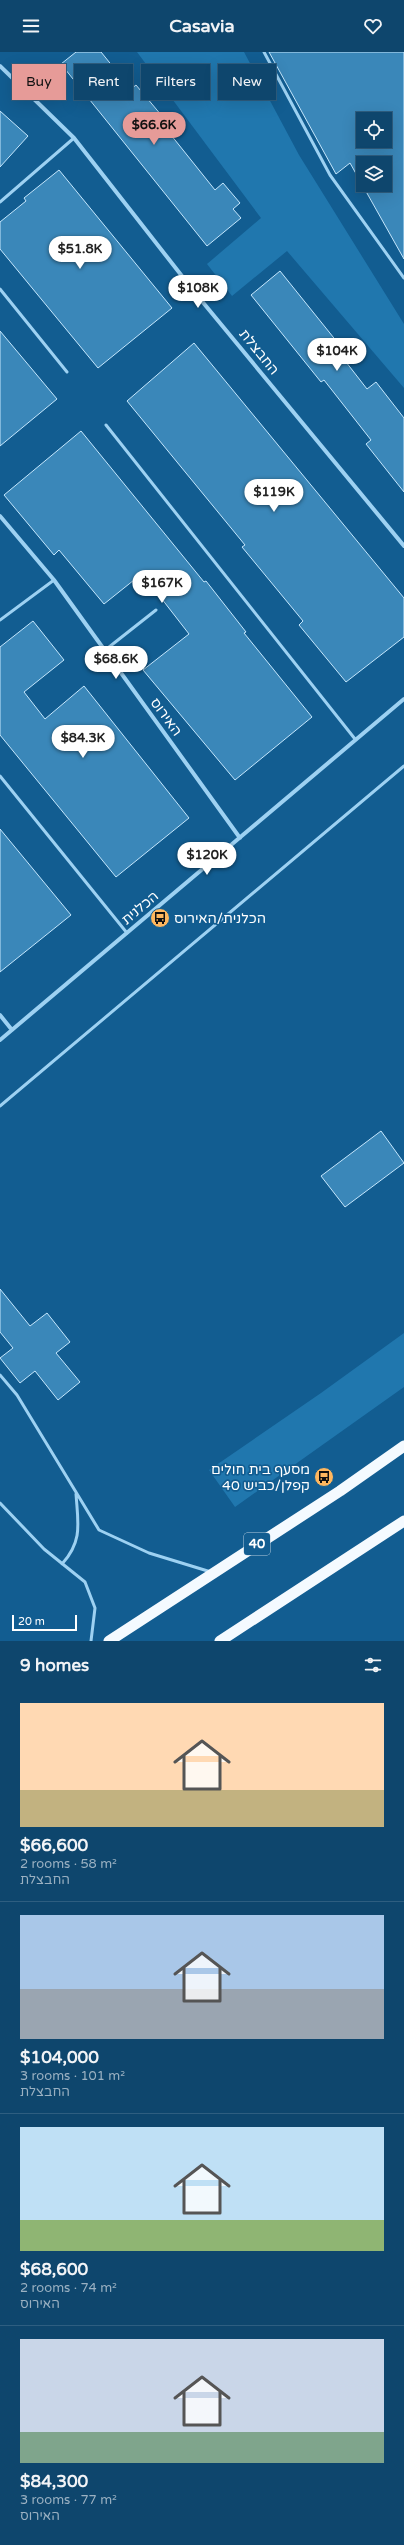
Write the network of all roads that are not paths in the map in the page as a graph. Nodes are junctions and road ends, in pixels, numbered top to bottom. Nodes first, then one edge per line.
1 (264, 52) edge
2 (0, 66) edge
3 (74, 138) junction
4 (0, 202) edge
5 (404, 278) edge
6 (0, 289) edge
7 (67, 372) dead end
8 (106, 425) dead end
9 (0, 516) edge
10 (404, 546) edge
11 (54, 580) junction
12 (156, 610) dead end
13 (0, 620) edge
14 (104, 651) junction
15 (404, 699) edge
16 (355, 739) junction
17 (404, 766) edge
18 (0, 776) edge
19 (240, 838) junction
20 (127, 933) junction
21 (0, 1015) edge
22 (12, 1030) junction
23 (0, 1040) edge
24 (0, 1106) edge
25 (0, 1375) edge
26 (404, 1446) edge
27 (76, 1492) junction
28 (0, 1503) edge
29 (404, 1521) edge
30 (62, 1564) junction
31 (212, 1573) junction
32 (91, 1641) edge
33 (109, 1641) edge
34 (220, 1641) edge

1 - 5 lane
2 - 3 street, החבצלת
3 - 4 lane
3 - 10 street, החבצלת
6 - 7 lane
8 - 16 lane
9 - 11 street, האירוס
11 - 13 lane
11 - 14 street, האירוס
12 - 14 lane
14 - 19 street, האירוס
15 - 16 street, הכלנית
16 - 19 street, הכלנית
17 - 24 lane
18 - 20 lane
19 - 20 street, הכלנית
20 - 22 street, הכלנית
21 - 22 street
22 - 23 street, הכלנית
25 - 27 lane
26 - 31 highway, 40
27 - 30 lane
27 - 31 lane
28 - 30 lane
29 - 34 highway
30 - 32 lane
31 - 33 highway, 40

